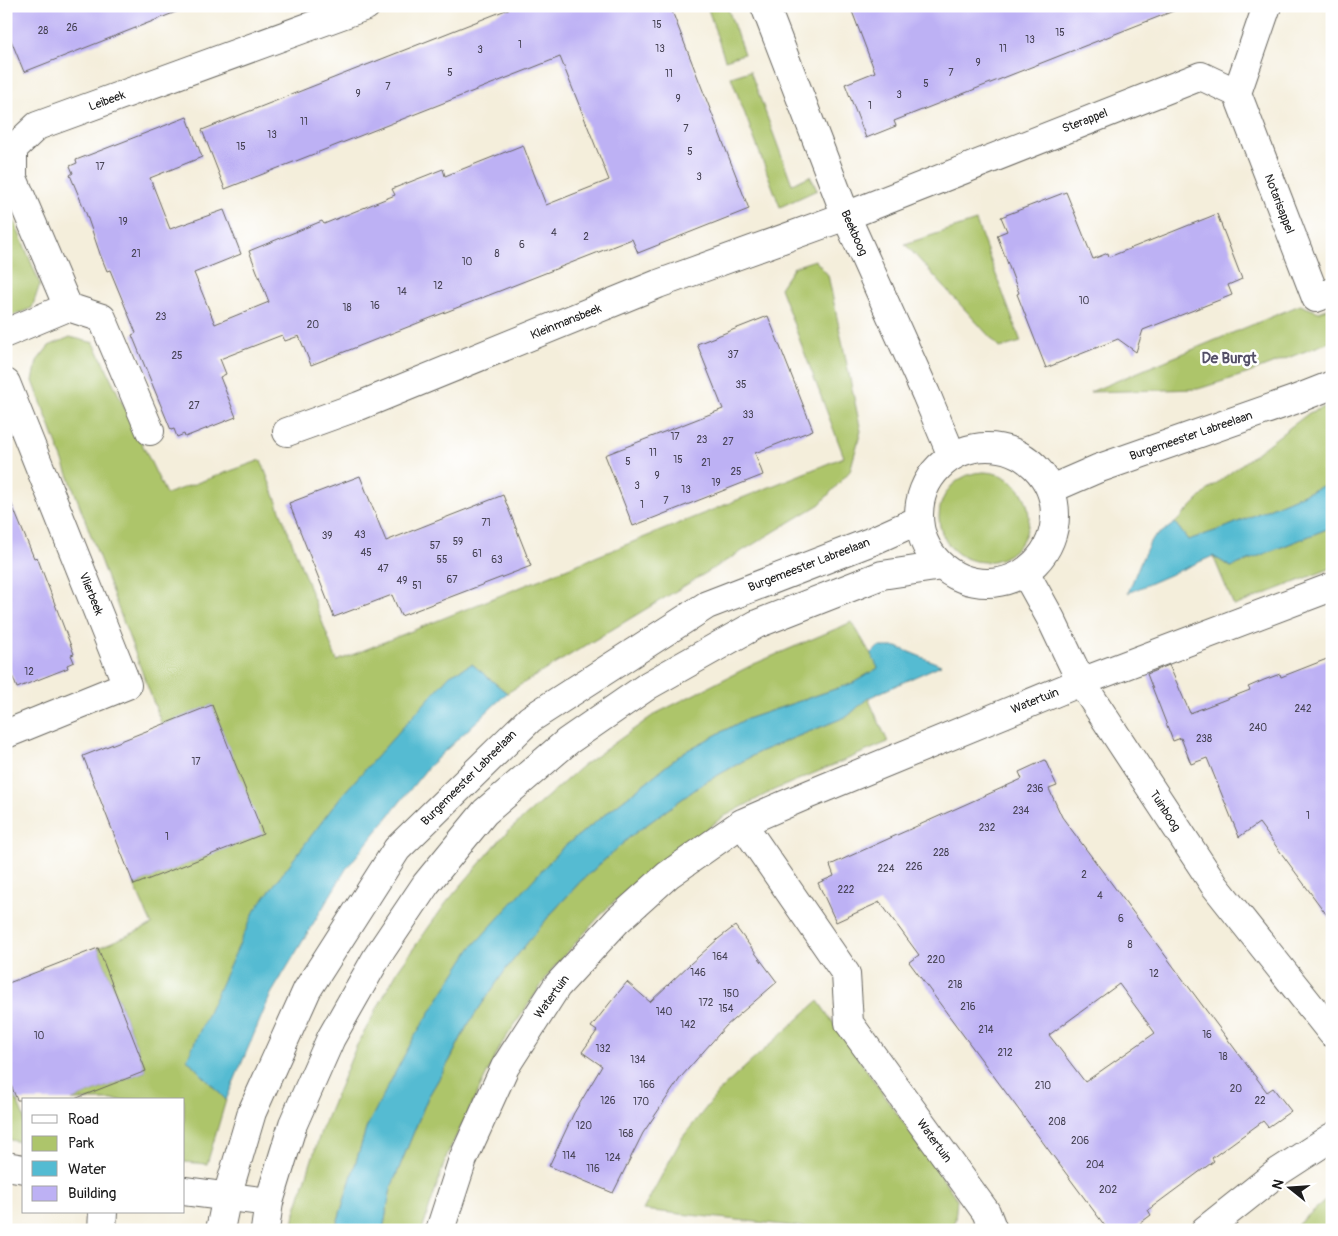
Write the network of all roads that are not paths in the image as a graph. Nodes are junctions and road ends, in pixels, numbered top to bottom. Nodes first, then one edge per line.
1 (366, 6) edge
2 (765, 6) edge
3 (1267, 6) edge
4 (1237, 93) junction
5 (846, 216) junction
6 (1332, 292) edge
7 (68, 307) junction
8 (6, 333) edge
9 (6, 383) edge
10 (1332, 385) edge
11 (150, 430) dead end
12 (287, 432) dead end
13 (952, 456) junction
14 (1051, 489) junction
15 (919, 520) junction
16 (942, 566) junction
17 (1025, 572) junction
18 (1332, 587) edge
19 (1081, 682) junction
20 (6, 734) edge
21 (742, 824) junction
22 (1332, 1033) edge
23 (1332, 1137) edge
24 (6, 1166) edge
25 (22, 1169) edge
26 (185, 1191) edge
27 (227, 1196) junction
28 (269, 1202) junction
29 (103, 1214) edge
30 (102, 1230) edge
31 (220, 1230) edge
32 (265, 1230) edge
33 (440, 1230) edge
34 (993, 1230) edge
35 (1204, 1230) edge

1 - 7 street, Leibeek
2 - 5 street, Beekboog
3 - 4 street
4 - 5 street, Sterappel
4 - 6 street, Notarisappel
5 - 12 street, Kleinmansbeek
5 - 13 street, Beekboog
7 - 8 street
7 - 11 street
9 - 20 street, Vlierbeek
10 - 14 street, Burgemeester Labreelaan
13 - 14 street
13 - 15 street
14 - 17 street
15 - 16 street
15 - 27 street, Burgemeester Labreelaan
16 - 17 street
16 - 28 street
17 - 19 street, Tuinboog
18 - 19 street, Watertuin
19 - 21 street, Watertuin
19 - 22 street, Tuinboog
21 - 33 street, Watertuin
21 - 34 street, Watertuin
23 - 35 street
24 - 25 street
26 - 27 street
27 - 28 street
27 - 31 street, Burgemeester Labreelaan
28 - 32 street
29 - 30 street

